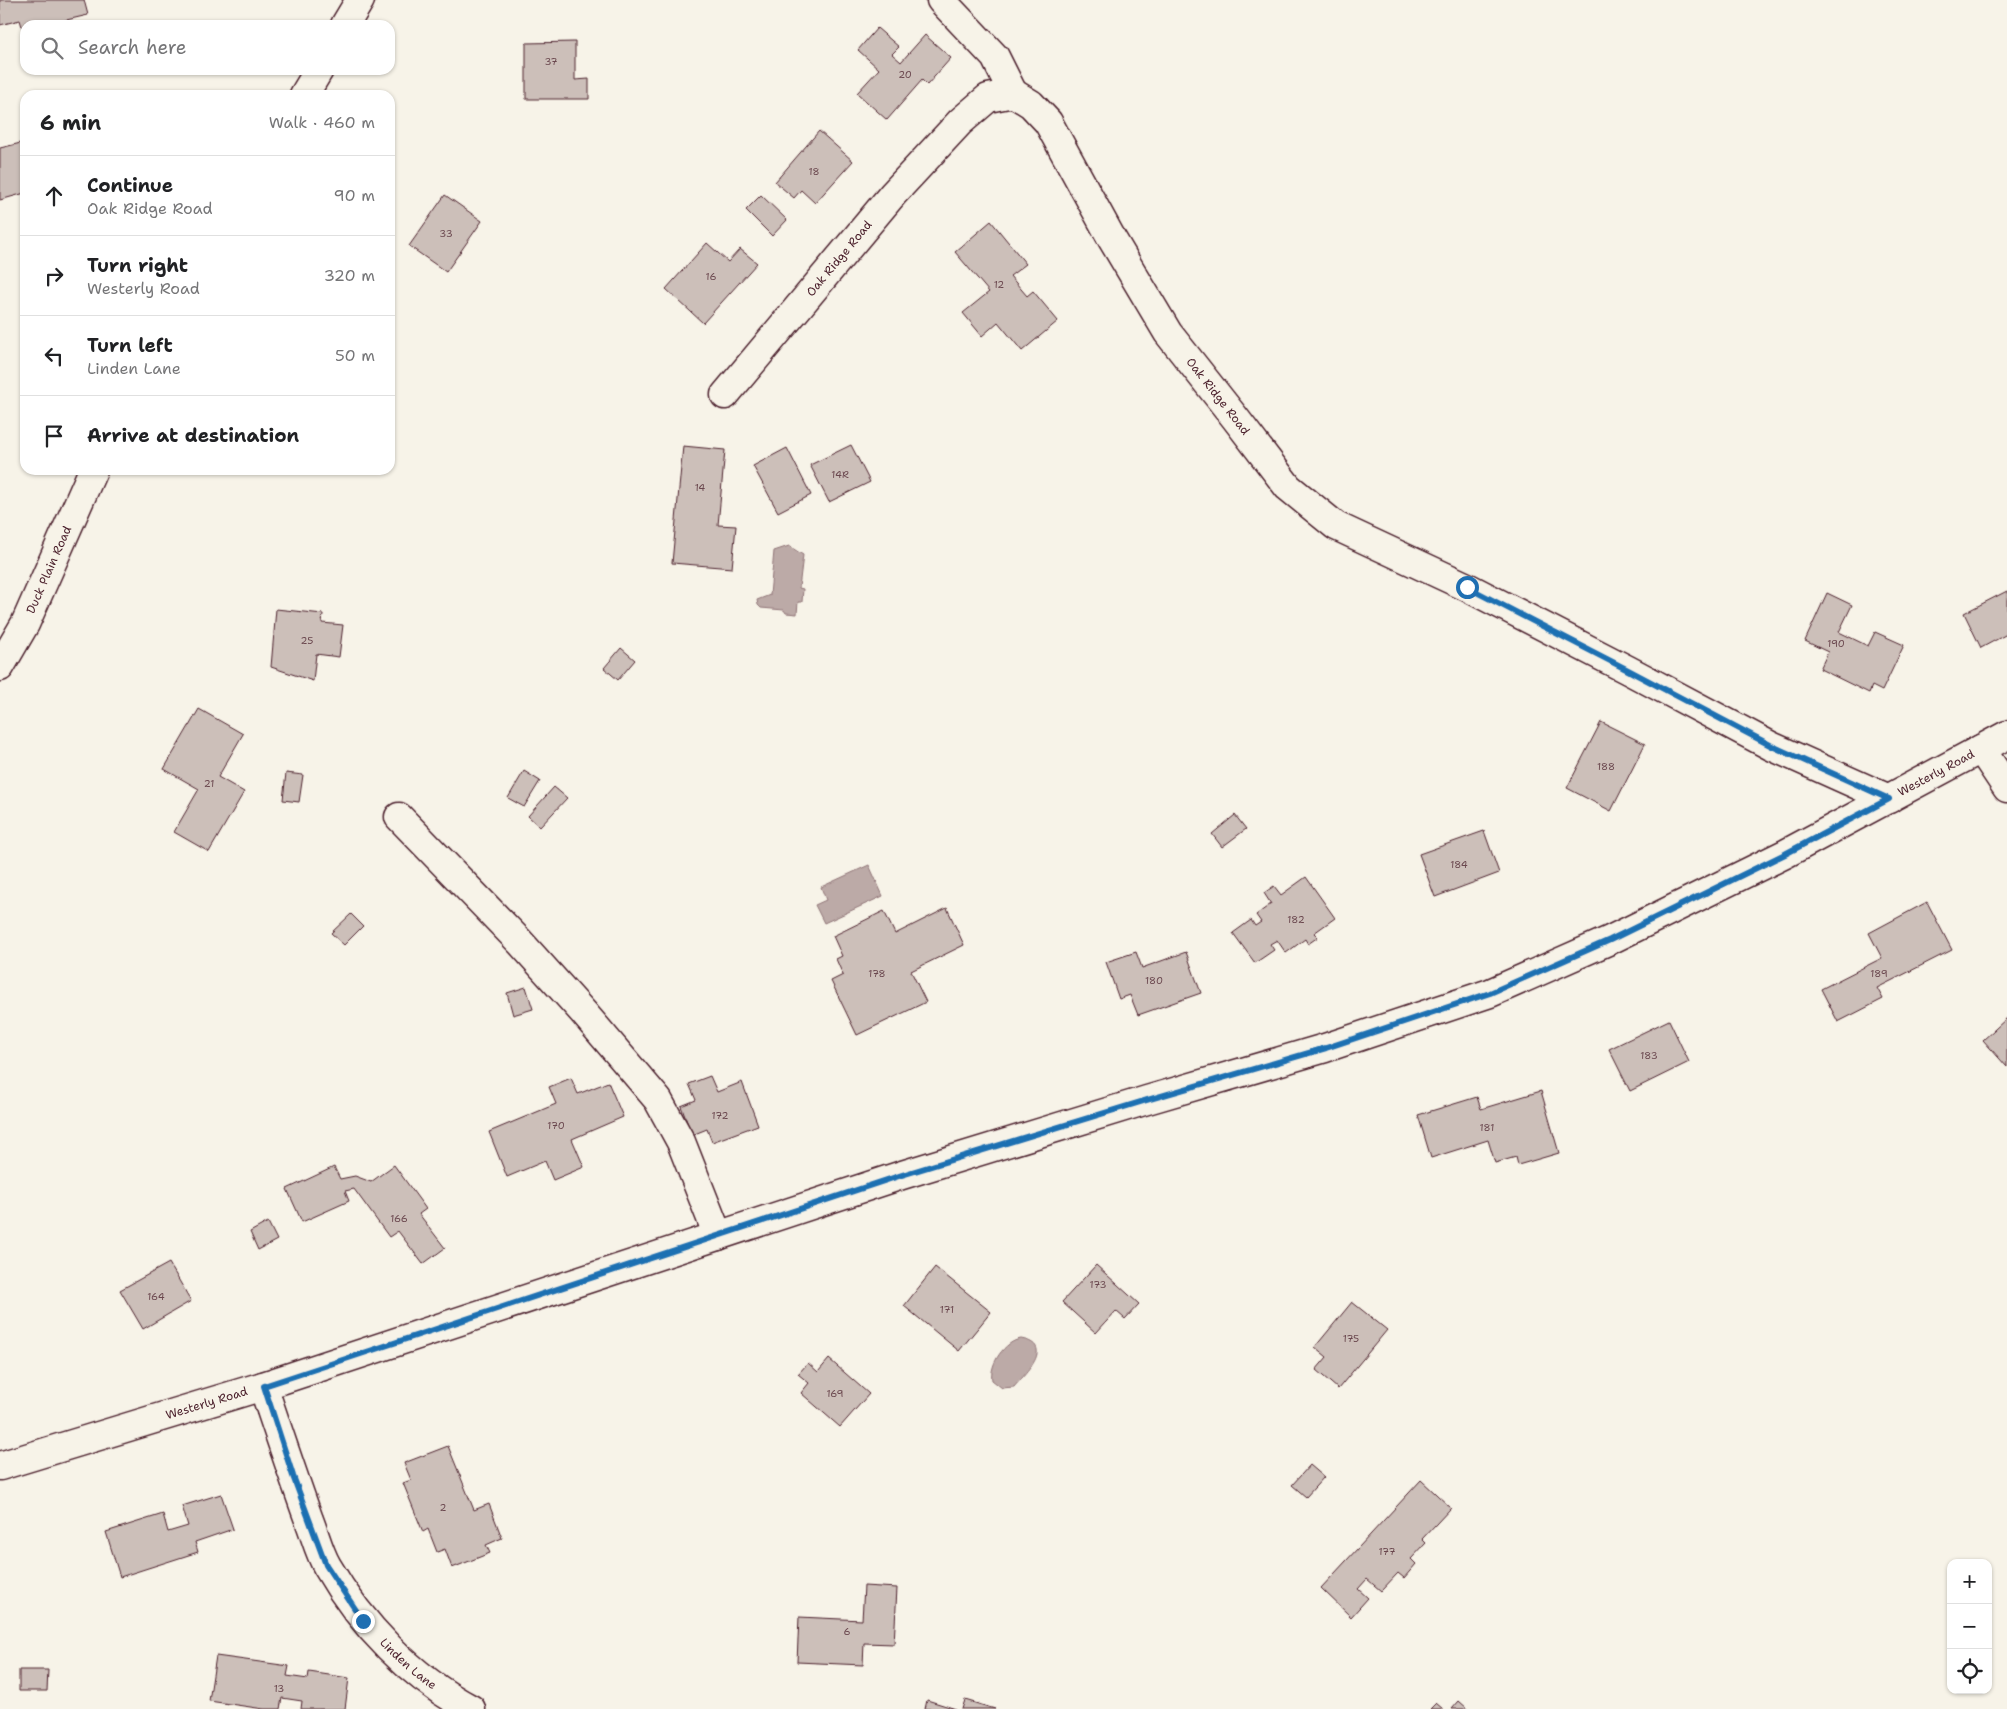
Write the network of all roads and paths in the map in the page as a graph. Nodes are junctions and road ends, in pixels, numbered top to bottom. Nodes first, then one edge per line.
1 (360, 0) edge
2 (942, 0) edge
3 (348, 20) edge
4 (316, 75) edge
5 (307, 90) edge
6 (1013, 93) junction
7 (725, 395) dead end
8 (91, 475) edge
9 (0, 667) edge
10 (2007, 735) edge
11 (1981, 749) junction
12 (2007, 788) edge
13 (1889, 799) junction
14 (399, 817) dead end
15 (718, 1236) junction
16 (264, 1386) junction
17 (0, 1466) edge
18 (472, 1709) edge

1 - 3 street
2 - 6 street
4 - 5 street
6 - 7 street, Oak Ridge Road
6 - 13 street, Oak Ridge Road
8 - 9 street, Duck Plain Road
10 - 11 street, Westerly Road
11 - 12 street
11 - 13 street, Westerly Road
13 - 15 street, Westerly Road
14 - 15 street
15 - 16 street, Westerly Road
16 - 17 street, Westerly Road
16 - 18 street, Linden Lane

